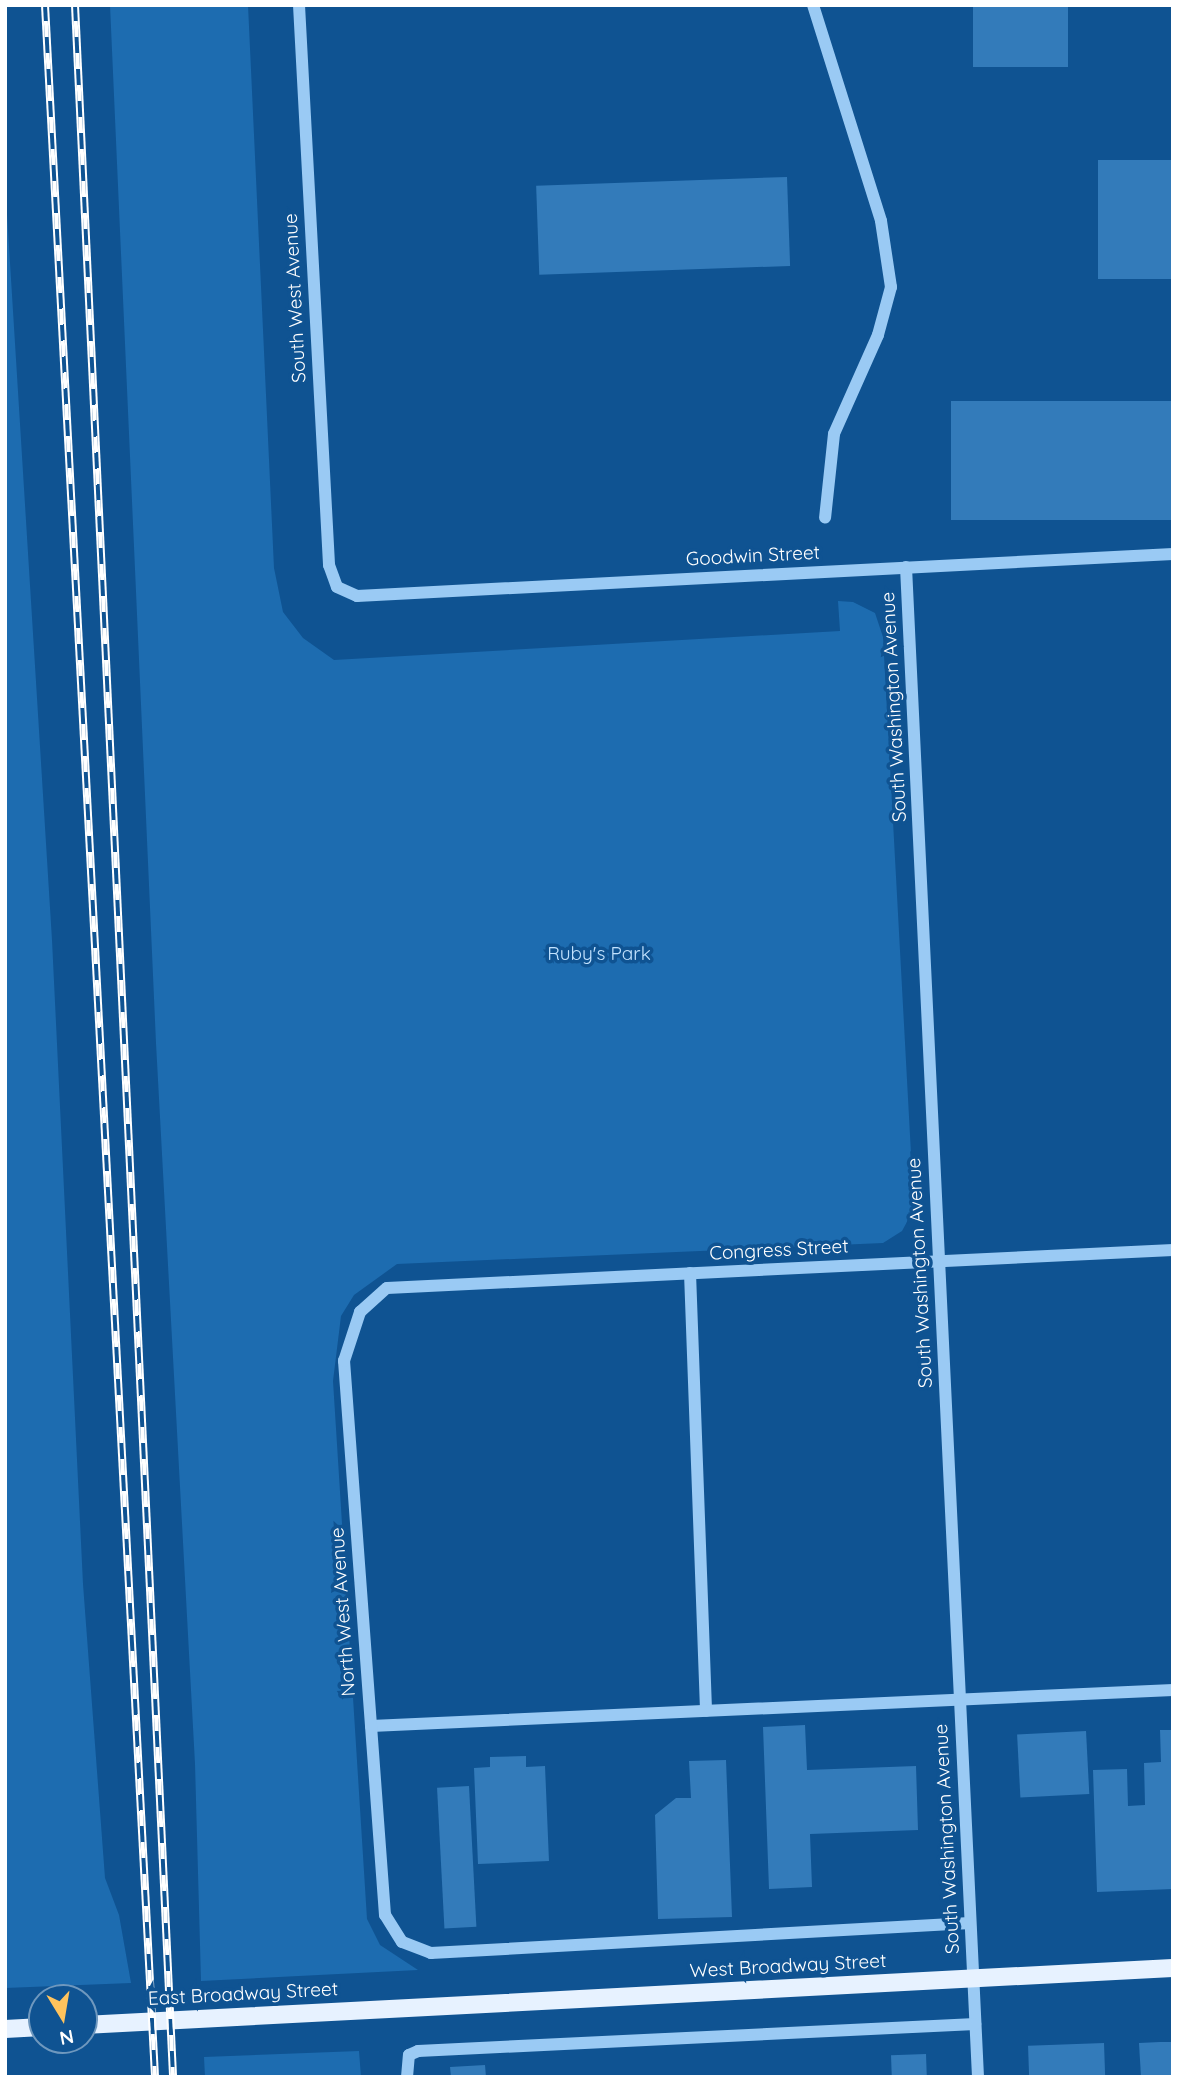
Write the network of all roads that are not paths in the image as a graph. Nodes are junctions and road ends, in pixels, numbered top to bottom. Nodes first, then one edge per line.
1 (299, 5) edge
2 (813, 5) edge
3 (825, 518) dead end
4 (1173, 554) edge
5 (906, 567) junction
6 (337, 587) joint
7 (1173, 1250) edge
8 (939, 1261) junction
9 (690, 1273) junction
10 (387, 1288) joint
11 (1173, 1690) edge
12 (960, 1700) junction
13 (706, 1712) junction
14 (371, 1726) junction
15 (970, 1923) junction
16 (402, 1942) joint
17 (1173, 1968) edge
18 (973, 1978) junction
19 (405, 2006) joint
20 (98, 2024) edge
21 (975, 2024) junction
22 (28, 2028) edge
23 (5, 2029) edge
24 (407, 2077) edge
25 (978, 2077) edge

1 - 6 street, South West Avenue
2 - 3 street
4 - 5 street, Goodwin Street
5 - 6 street, Goodwin Street
5 - 8 street, South Washington Avenue
7 - 8 street, Congress Street
8 - 9 street, Congress Street
8 - 12 street, South Washington Avenue
9 - 10 street, Congress Street
9 - 13 street
10 - 14 street, North West Avenue
11 - 12 street
12 - 13 street
12 - 15 street, South Washington Avenue
13 - 14 street
14 - 16 street, North West Avenue
15 - 16 street, West Broadway Street
15 - 18 street, South Washington Avenue
17 - 18 main road, West Broadway Street
18 - 19 main road, West Broadway Street
18 - 21 street, South Washington Avenue
19 - 20 main road, East Broadway Street
21 - 24 street
21 - 25 street, South Washington Avenue
22 - 23 main road

